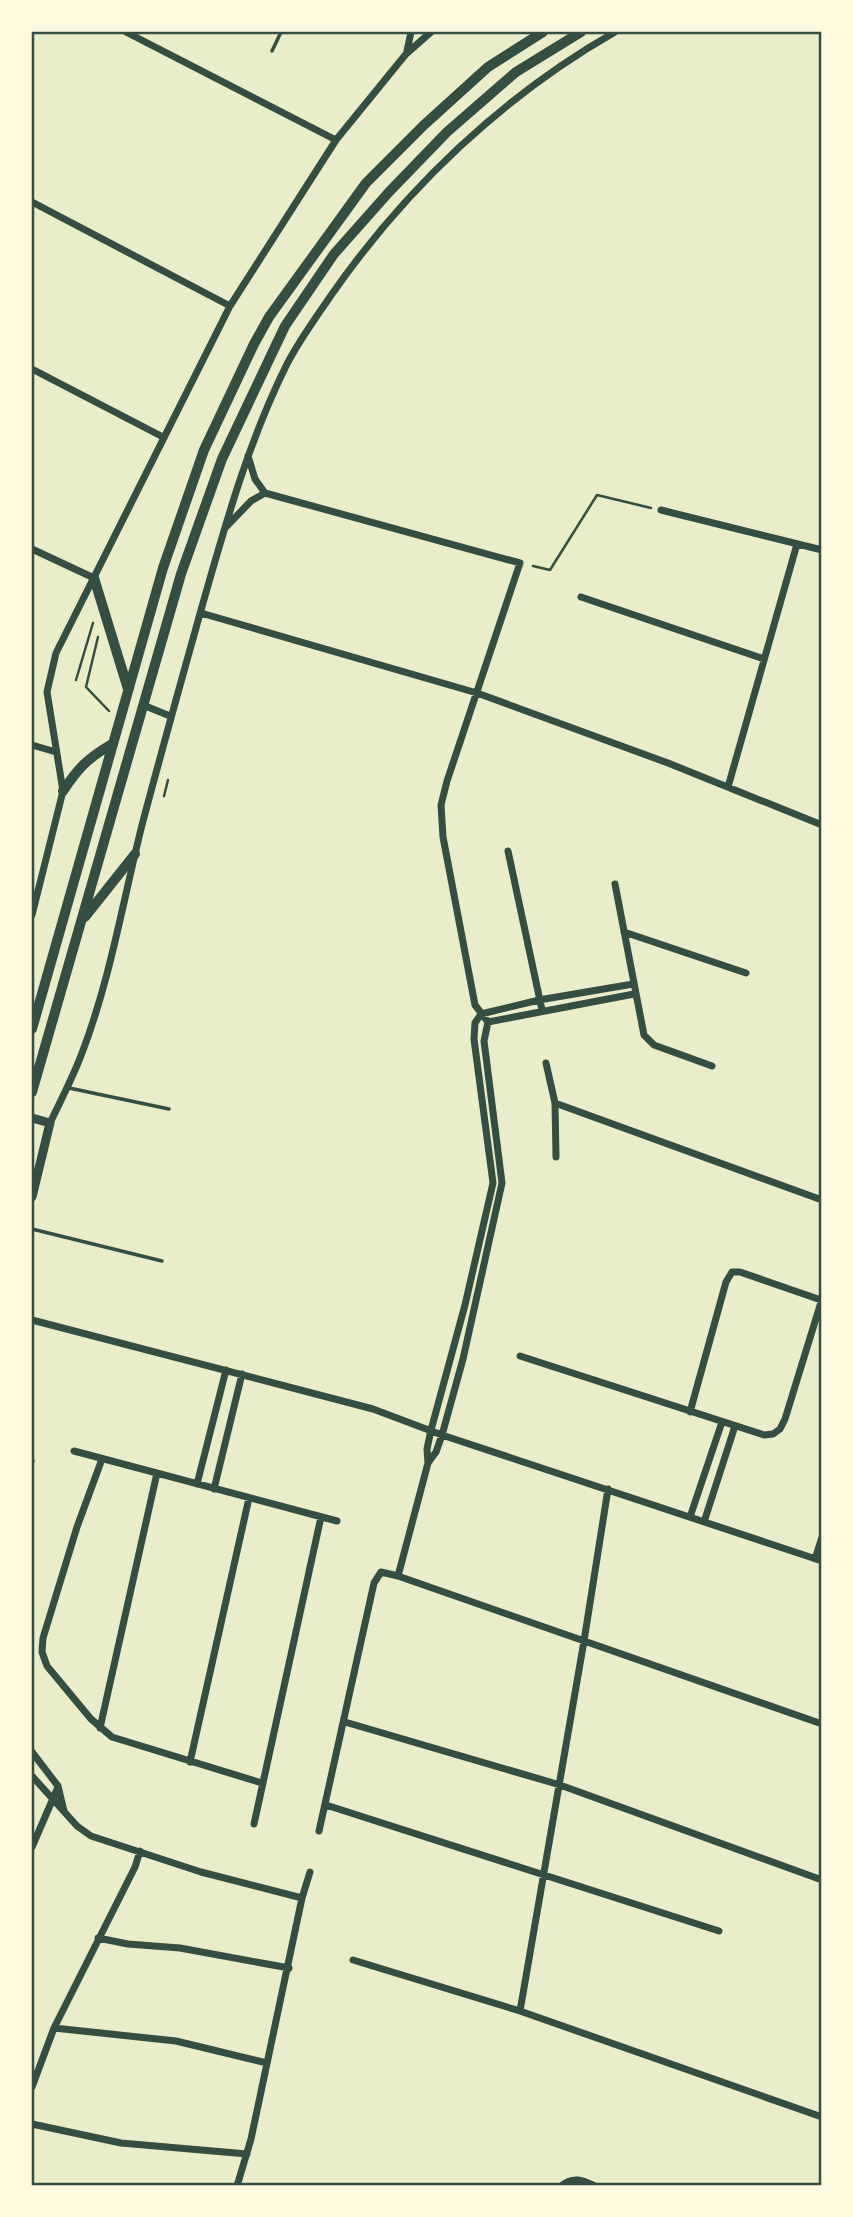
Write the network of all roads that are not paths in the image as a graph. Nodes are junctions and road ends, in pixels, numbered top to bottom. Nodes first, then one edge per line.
1 (126, 32) edge
2 (281, 32) edge
3 (411, 32) edge
4 (431, 32) edge
5 (543, 32) edge
6 (581, 32) edge
7 (615, 32) edge
8 (272, 51) dead end
9 (406, 54) junction
10 (336, 139) junction
11 (32, 202) edge
12 (230, 306) junction
13 (271, 356) junction
14 (287, 363) junction
15 (32, 369) edge
16 (163, 436) junction
17 (248, 456) junction
18 (265, 493) junction
19 (661, 510) road end
20 (222, 531) junction
21 (797, 544) junction
22 (32, 548) edge
23 (821, 550) edge
24 (94, 578) junction
25 (581, 597) dead end
26 (201, 613) junction
27 (764, 659) junction
28 (128, 689) junction
29 (477, 693) junction
30 (144, 705) junction
31 (170, 716) junction
32 (112, 744) junction
33 (32, 746) edge
34 (56, 752) junction
35 (728, 787) junction
36 (63, 791) junction
37 (821, 825) edge
38 (508, 851) dead end
39 (135, 854) junction
40 (615, 884) dead end
41 (32, 915) edge
42 (81, 922) junction
43 (624, 932) junction
44 (746, 973) dead end
45 (633, 984) junction
46 (635, 994) junction
47 (539, 1000) junction
48 (542, 1010) junction
49 (481, 1014) junction
50 (488, 1022) junction
51 (32, 1029) edge
52 (546, 1063) dead end
53 (712, 1066) dead end
54 (67, 1087) junction
55 (32, 1092) edge
56 (555, 1103) junction
57 (169, 1109) dead end
58 (32, 1118) edge
59 (50, 1123) junction
60 (556, 1157) dead end
61 (32, 1197) edge
62 (821, 1200) edge
63 (32, 1229) edge
64 (162, 1261) dead end
65 (821, 1299) edge
66 (32, 1320) edge
67 (520, 1356) dead end
68 (226, 1370) junction
69 (242, 1374) junction
70 (690, 1412) junction
71 (722, 1422) junction
72 (735, 1426) junction
73 (431, 1430) junction
74 (442, 1435) junction
75 (74, 1451) dead end
76 (102, 1459) junction
77 (428, 1463) junction
78 (157, 1473) junction
79 (197, 1484) junction
80 (214, 1489) junction
81 (608, 1489) junction
82 (249, 1498) junction
83 (321, 1517) junction
84 (690, 1517) junction
85 (337, 1521) dead end
86 (704, 1522) junction
87 (821, 1537) edge
88 (818, 1560) edge
89 (398, 1576) junction
90 (584, 1641) junction
91 (345, 1722) junction
92 (821, 1724) edge
93 (100, 1728) junction
94 (32, 1752) edge
95 (190, 1762) junction
96 (32, 1776) edge
97 (262, 1783) junction
98 (560, 1785) junction
99 (58, 1786) junction
100 (52, 1801) junction
101 (326, 1805) junction
102 (65, 1814) junction
103 (254, 1825) dead end
104 (318, 1831) dead end
105 (32, 1847) edge
106 (140, 1851) junction
107 (310, 1872) dead end
108 (544, 1875) junction
109 (821, 1880) edge
110 (302, 1898) junction
111 (719, 1931) dead end
112 (99, 1938) junction
113 (353, 1960) dead end
114 (289, 1968) junction
115 (520, 2011) junction
116 (54, 2028) junction
117 (267, 2063) junction
118 (32, 2087) edge
119 (821, 2117) edge
120 (32, 2124) edge
121 (247, 2154) junction
122 (564, 2183) edge
123 (237, 2186) edge
124 (595, 2186) edge

1 - 10 street
2 - 8 lane
3 - 9 street
4 - 9 street
5 - 28 main road
6 - 13 main road
7 - 14 street
9 - 10 street
10 - 12 street
11 - 12 street
12 - 16 street
13 - 14 street
13 - 30 main road
14 - 17 street
15 - 16 street
16 - 24 street
17 - 18 street
17 - 20 street
18 - 20 street
18 - 29 street
19 - 21 street
20 - 26 street
21 - 23 street
21 - 27 street
22 - 24 street
24 - 28 main road
24 - 34 street
25 - 27 street
26 - 29 street
26 - 31 street
27 - 35 street
28 - 32 main road
29 - 35 street
29 - 49 street
30 - 31 street
30 - 42 main road
31 - 39 street
32 - 36 main road
32 - 51 main road
33 - 34 street
34 - 36 street
35 - 37 street
36 - 41 street
38 - 47 street
39 - 42 main road
39 - 54 street
40 - 43 street
42 - 55 main road
43 - 44 street
43 - 45 street
45 - 46 street
45 - 47 street
46 - 48 street
46 - 53 street
47 - 48 street
47 - 49 street
48 - 50 street
49 - 50 street
49 - 73 street
50 - 74 street
52 - 56 street
54 - 57 lane
54 - 59 street
56 - 60 street
56 - 62 street
58 - 59 street
59 - 61 street
63 - 64 lane
65 - 70 street
65 - 72 street
66 - 68 street
67 - 70 street
68 - 69 street
68 - 79 street
69 - 73 street
69 - 80 street
70 - 71 street
71 - 72 street
71 - 84 street
72 - 86 street
73 - 74 street
73 - 77 street
74 - 77 street
74 - 81 street
75 - 76 street
76 - 78 street
76 - 93 street
77 - 89 street
78 - 79 street
78 - 93 street
79 - 80 street
80 - 82 street
81 - 84 street
81 - 90 street
82 - 83 street
82 - 95 street
83 - 85 street
83 - 97 street
84 - 86 street
86 - 88 street
87 - 88 street
89 - 90 street
89 - 91 street
90 - 92 street
90 - 98 street
91 - 98 street
91 - 101 street
93 - 95 street
94 - 99 street
95 - 97 street
96 - 100 street
97 - 103 street
98 - 108 street
98 - 109 street
99 - 100 street
99 - 102 street
100 - 102 street
100 - 105 street
101 - 104 street
101 - 108 street
102 - 106 street
106 - 110 street
106 - 112 street
107 - 110 street
108 - 111 street
108 - 115 street
110 - 114 street
112 - 114 street
112 - 116 street
113 - 115 street
114 - 117 street
115 - 119 street
116 - 117 street
116 - 118 street
117 - 121 street
120 - 121 street
121 - 123 street
122 - 124 street

